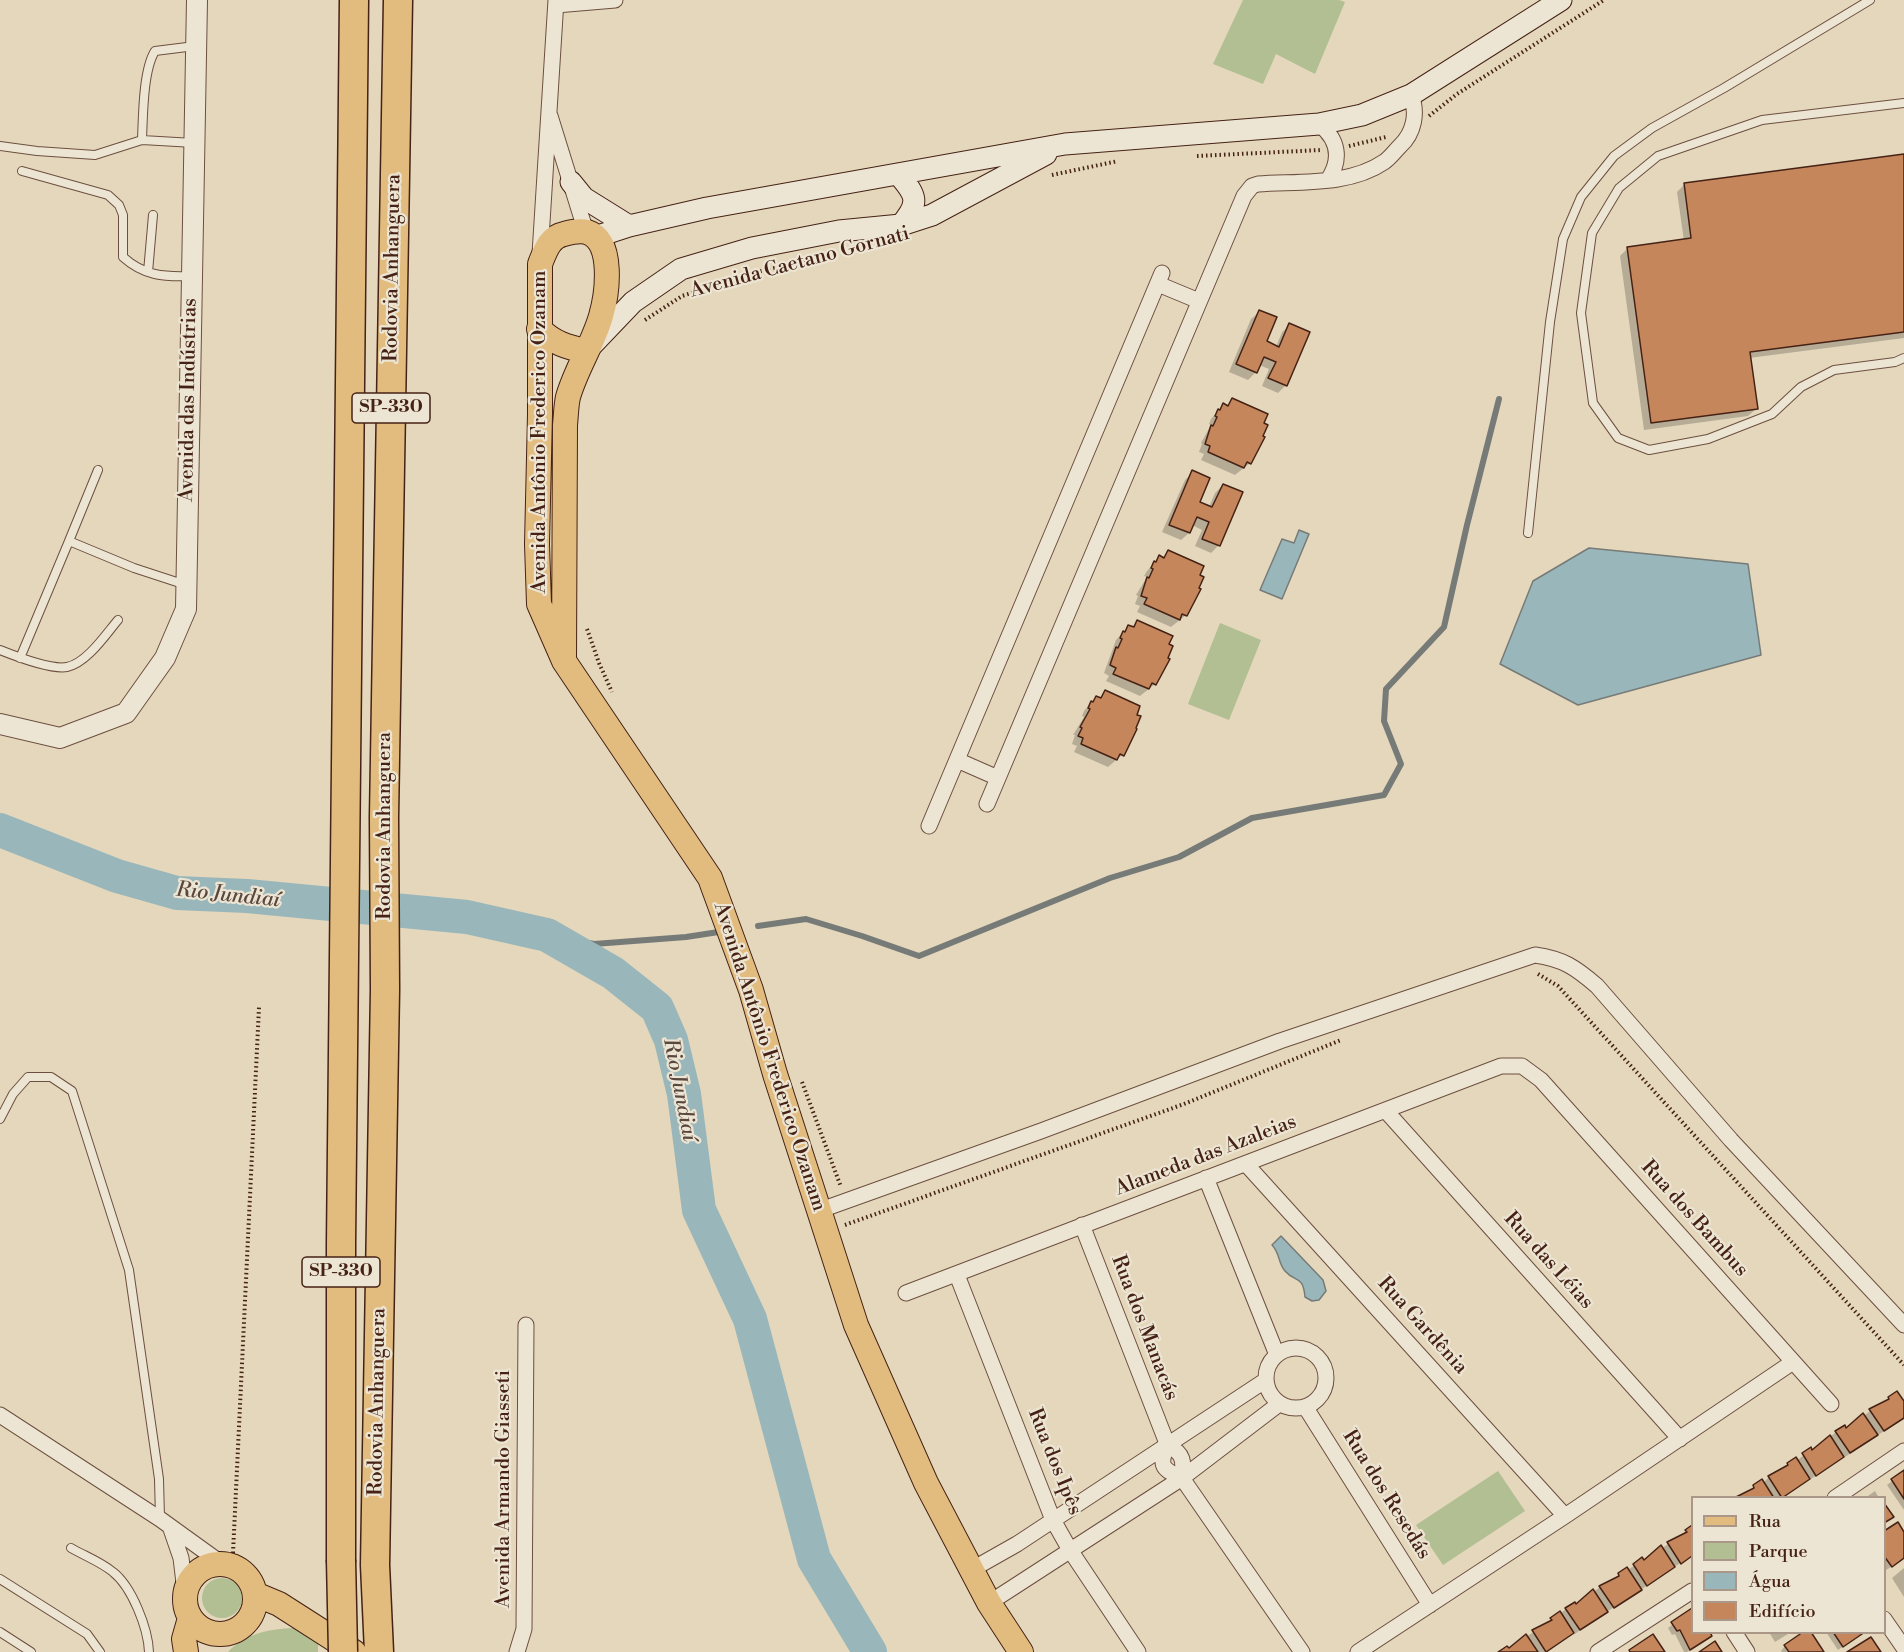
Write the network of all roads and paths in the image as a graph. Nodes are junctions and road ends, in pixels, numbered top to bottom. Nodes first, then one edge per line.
1 (197, 0) edge
2 (354, 0) edge
3 (398, 0) edge
4 (615, 0) edge
5 (1561, 0) edge
6 (1604, 0) edge
7 (1870, 0) edge
8 (556, 2) edge
9 (196, 46) junction
10 (1411, 95) junction
11 (1904, 103) edge
12 (548, 107) junction
13 (1319, 124) junction
14 (1411, 130) junction
15 (142, 140) junction
16 (194, 143) junction
17 (1065, 144) junction
18 (0, 146) edge
19 (1337, 150) junction
20 (1189, 156) dead end
21 (1121, 161) dead end
22 (22, 171) dead end
23 (898, 174) junction
24 (1051, 175) dead end
25 (1328, 180) junction
26 (571, 182) junction
27 (153, 215) dead end
28 (901, 225) junction
29 (629, 226) junction
30 (591, 234) junction
31 (837, 254) dead end
32 (540, 264) junction
33 (148, 272) junction
34 (191, 276) junction
35 (1198, 301) junction
36 (643, 322) dead end
37 (539, 329) junction
38 (586, 351) junction
39 (1904, 358) edge
40 (98, 470) dead end
41 (539, 470) junction
42 (566, 478) junction
43 (1528, 533) dead end
44 (69, 541) junction
45 (186, 585) junction
46 (118, 620) dead end
47 (585, 625) dead end
48 (0, 650) edge
49 (20, 658) junction
50 (564, 662) junction
51 (613, 693) dead end
52 (0, 724) edge
53 (957, 760) junction
54 (998, 778) junction
55 (987, 804) dead end
56 (929, 826) dead end
57 (259, 1007) dead end
58 (1522, 1066) joint
59 (801, 1080) dead end
60 (1386, 1111) junction
61 (0, 1119) edge
62 (1246, 1164) junction
63 (1206, 1178) junction
64 (847, 1202) junction
65 (818, 1211) junction
66 (854, 1222) dead end
67 (1082, 1226) junction
68 (957, 1275) junction
69 (906, 1293) dead end
70 (526, 1325) dead end
71 (1904, 1325) edge
72 (1277, 1355) junction
73 (1793, 1362) junction
74 (1266, 1380) junction
75 (1279, 1404) junction
76 (1831, 1404) dead end
77 (1306, 1408) junction
78 (0, 1414) edge
79 (1680, 1439) junction
80 (1168, 1446) junction
81 (1904, 1451) edge
82 (1182, 1478) junction
83 (1836, 1496) edge
84 (1566, 1516) junction
85 (1053, 1520) junction
86 (165, 1524) junction
87 (71, 1548) dead end
88 (1070, 1550) junction
89 (226, 1565) junction
90 (971, 1570) junction
91 (0, 1579) edge
92 (185, 1591) junction
93 (1691, 1592) edge
94 (255, 1594) junction
95 (989, 1603) junction
96 (1430, 1605) junction
97 (190, 1618) junction
98 (303, 1621) junction
99 (1886, 1622) edge
100 (246, 1623) junction
101 (0, 1632) edge
102 (1735, 1634) edge
103 (218, 1643) edge
104 (1904, 1648) edge
105 (32, 1652) edge
106 (100, 1652) edge
107 (149, 1652) edge
108 (186, 1652) edge
109 (343, 1652) edge
110 (354, 1652) edge
111 (379, 1652) edge
112 (517, 1652) edge
113 (1020, 1652) edge
114 (1138, 1652) edge
115 (1302, 1652) edge
116 (1358, 1652) edge
117 (1598, 1652) edge
118 (1747, 1652) edge

1 - 9 street, Avenida das Indústrias
2 - 109 highway, Rodovia Anhanguera / SP-330, bridge
3 - 111 highway, Rodovia Anhanguera / SP-330
4 - 8 street
5 - 10 main road
6 - 14 path
7 - 43 lane
8 - 12 street, Avenida Antônio Frederico Ozanam
9 - 15 lane
9 - 16 street, Avenida das Indústrias
10 - 13 main road
10 - 14 street
11 - 39 lane
12 - 26 street, Avenida Antônio Frederico Ozanam
12 - 32 street, Avenida Antônio Frederico Ozanam
13 - 17 main road
13 - 19 street
14 - 19 path
14 - 25 street
15 - 16 lane
15 - 18 lane
16 - 34 street, Avenida das Indústrias
17 - 23 main road
17 - 28 main road
19 - 20 path
19 - 25 street
21 - 24 path
22 - 33 lane
23 - 28 main road
23 - 29 main road
25 - 35 street
26 - 29 main road
26 - 30 street, Avenida Antônio Frederico Ozanam
27 - 33 lane
28 - 38 main road
29 - 30 main road
30 - 32 main road
30 - 38 main road
31 - 36 path, Avenida Caetano Gornati
32 - 37 main road, Avenida Antônio Frederico Ozanam
33 - 34 lane
34 - 45 street, Avenida das Indústrias
35 - 53 street
35 - 54 street
37 - 38 main road
37 - 41 main road, Avenida Antônio Frederico Ozanam
38 - 42 main road
40 - 44 lane
41 - 42 main road
41 - 50 main road, Avenida Antônio Frederico Ozanam
42 - 50 main road
44 - 45 lane
44 - 49 lane
45 - 52 street, Avenida das Indústrias
46 - 49 lane
47 - 51 path
48 - 49 lane
50 - 65 main road, Avenida Antônio Frederico Ozanam
53 - 54 street
53 - 56 street
54 - 55 street
57 - 89 path
58 - 60 street, Alameda das Azaleias
58 - 73 street, Rua dos Bambus
59 - 64 path
60 - 62 street, Alameda das Azaleias
60 - 79 street, Rua das Léias
61 - 86 lane
62 - 63 street, Alameda das Azaleias
62 - 84 street, Rua Gardênia
63 - 67 street, Alameda das Azaleias
63 - 72 street
64 - 65 street
64 - 66 path
64 - 71 street
65 - 90 main road, Avenida Antônio Frederico Ozanam
67 - 68 street, Alameda das Azaleias
67 - 80 street, Rua dos Manacás
68 - 69 street, Alameda das Azaleias
68 - 85 street, Rua dos Ipês
70 - 112 street, Avenida Armando Giasseti
72 - 74 street
72 - 77 street
73 - 76 street, Rua dos Bambus
73 - 79 street
74 - 75 street
74 - 80 street
75 - 77 street
75 - 82 street
77 - 96 street, Rua dos Resedás
78 - 86 street
79 - 84 street
80 - 82 street, Rua dos Manacás
80 - 85 street
81 - 83 street
82 - 88 street
82 - 115 street, Rua dos Manacás
84 - 96 street
85 - 88 street, Rua dos Ipês
85 - 90 street
86 - 89 street
86 - 92 street
87 - 107 lane
88 - 95 street
88 - 114 street, Rua dos Ipês
89 - 92 main road
89 - 94 main road
90 - 95 main road, Avenida Antônio Frederico Ozanam
91 - 106 lane
92 - 97 main road
93 - 117 street
94 - 98 main road
94 - 100 main road
95 - 113 main road, Avenida Antônio Frederico Ozanam
96 - 116 street
97 - 103 main road
97 - 108 main road
98 - 100 main road
98 - 110 main road
99 - 104 street
100 - 103 main road
101 - 105 lane
102 - 118 street

